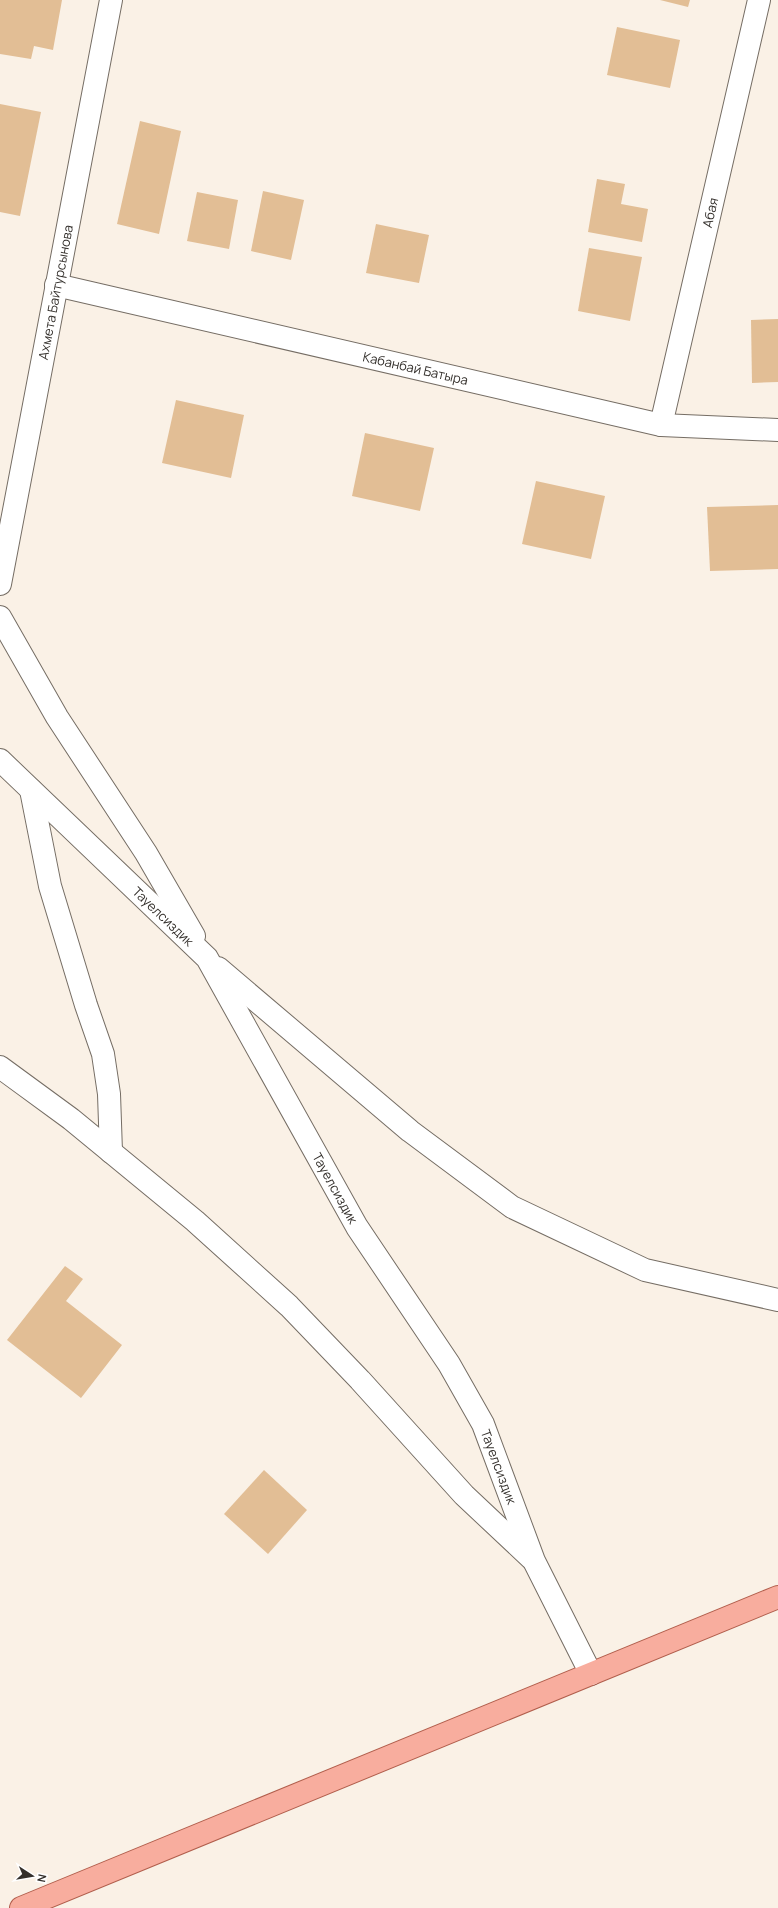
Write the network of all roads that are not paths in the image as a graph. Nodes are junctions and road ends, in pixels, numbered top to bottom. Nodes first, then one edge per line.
1 (110, 0) edge
2 (759, 0) edge
3 (56, 285) junction
4 (661, 425) junction
5 (778, 430) edge
6 (0, 584) edge
7 (0, 617) edge
8 (0, 760) edge
9 (31, 790) junction
10 (207, 958) junction
11 (0, 1068) edge
12 (111, 1152) junction
13 (778, 1300) edge
14 (534, 1561) junction
15 (778, 1597) edge
16 (591, 1674) junction
17 (21, 1908) edge

1 - 3 street, Ахмета Байтурсынова
2 - 4 street, Абая
3 - 4 street, Кабанбай Батыра
3 - 6 street, Ахмета Байтурсынова
4 - 5 street, Кабанбай Батыра
7 - 10 street
8 - 9 street, Тауелсиздик
9 - 10 street, Тауелсиздик
9 - 12 street
10 - 13 street
10 - 14 street, Тауелсиздик
11 - 12 street
12 - 14 street
14 - 16 street, Тауелсиздик
15 - 16 main road
16 - 17 main road

